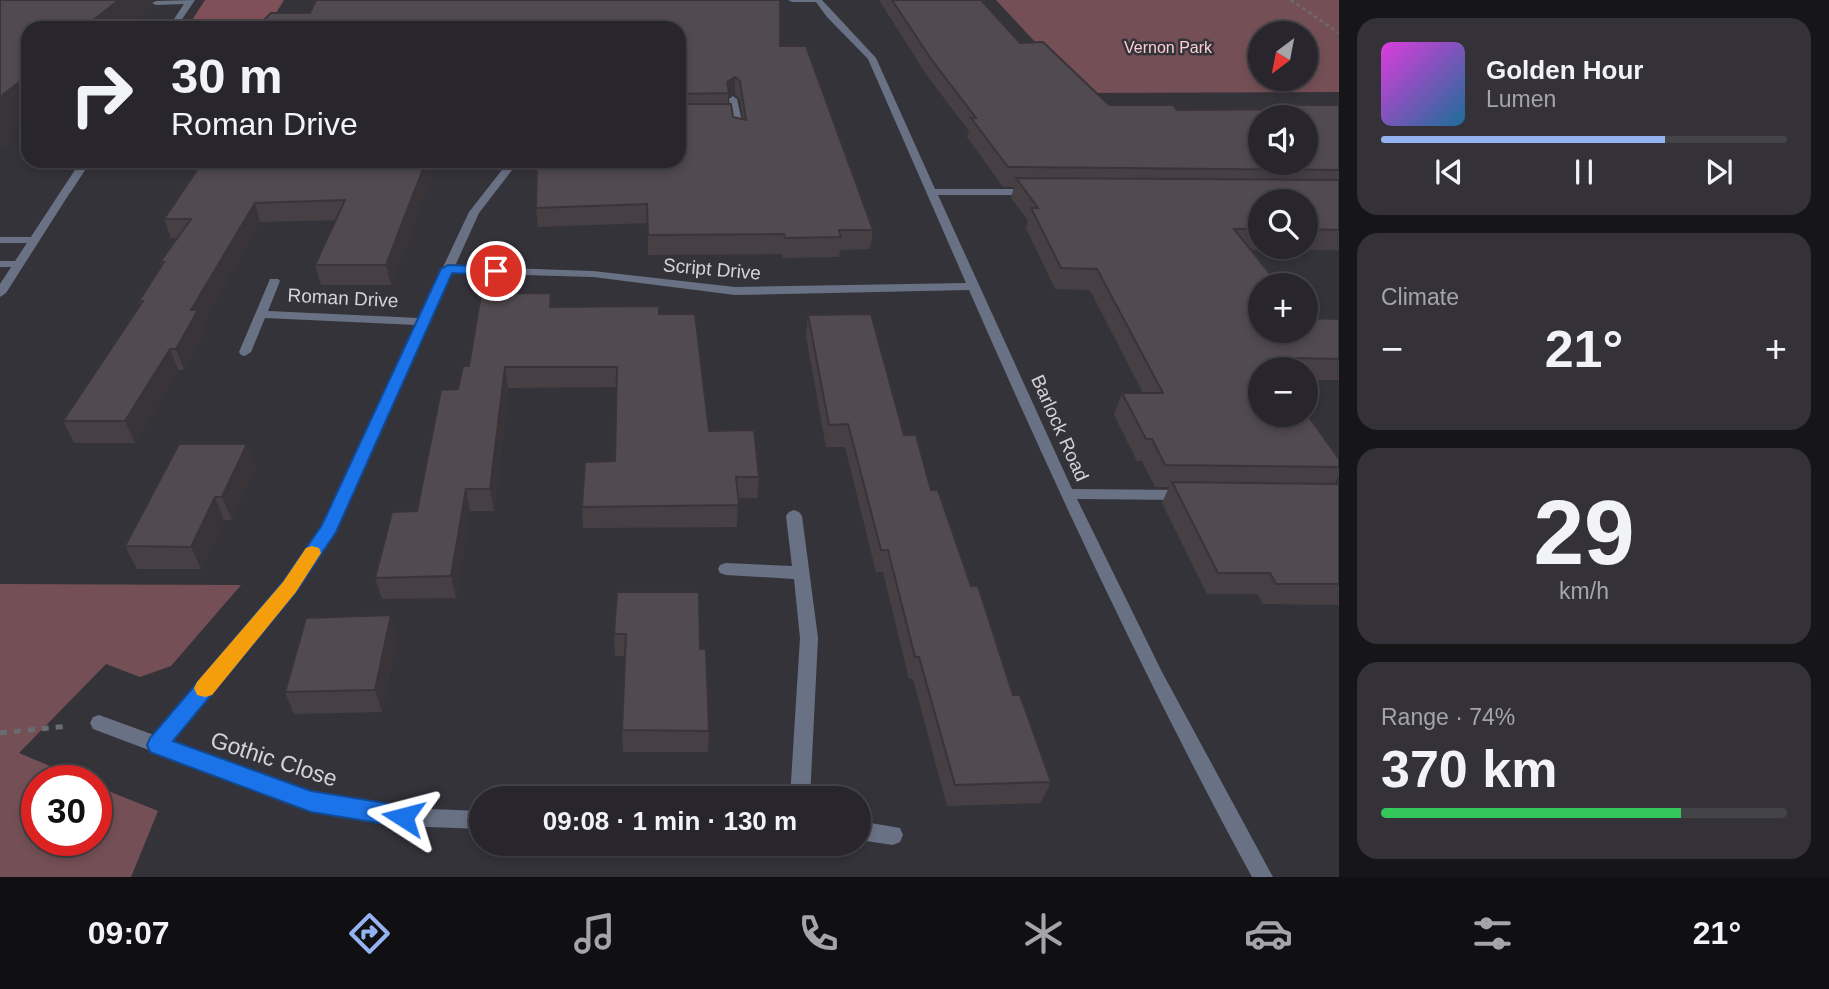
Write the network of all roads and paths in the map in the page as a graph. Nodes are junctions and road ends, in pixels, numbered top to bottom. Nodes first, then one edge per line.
1 (792, 0) edge
2 (818, 0) edge
3 (1291, 0) edge
4 (190, 1) edge
5 (156, 3) dead end
6 (177, 21) edge
7 (1339, 33) edge
8 (733, 99) edge
9 (725, 116) edge
10 (736, 116) junction
11 (740, 135) edge
12 (81, 168) edge
13 (509, 168) edge
14 (932, 192) junction
15 (1036, 192) edge
16 (0, 240) edge
17 (34, 240) junction
18 (0, 264) edge
19 (19, 264) junction
20 (448, 269) junction
21 (274, 281) dead end
22 (975, 286) junction
23 (0, 293) edge
24 (260, 313) junction
25 (424, 322) junction
26 (245, 352) dead end
27 (1069, 494) junction
28 (1195, 495) edge
29 (794, 516) dead end
30 (726, 569) dead end
31 (800, 573) junction
32 (99, 723) joint
33 (0, 733) edge
34 (157, 745) junction
35 (801, 786) edge
36 (469, 820) edge
37 (871, 832) edge
38 (893, 835) dead end
39 (1263, 877) edge

1 - 2 street
2 - 14 street, Barlock Road
3 - 7 path
4 - 5 street
4 - 6 street
8 - 10 street
9 - 10 street
10 - 11 street
12 - 17 street
13 - 20 street, Roman Drive
14 - 15 street
14 - 22 street, Barlock Road
16 - 17 street
17 - 19 street
18 - 19 street
19 - 23 street
20 - 22 street, Script Drive
20 - 25 street, Roman Drive
21 - 24 street, Roman Drive
22 - 27 street, Barlock Road
24 - 25 street, Roman Drive
24 - 26 street, Roman Drive
25 - 34 street, Roman Drive
27 - 28 street
27 - 39 street, Barlock Road
29 - 31 street
30 - 31 street
31 - 35 street
32 - 33 path
32 - 34 street, Gothic Close
34 - 36 street, Gothic Close
37 - 38 street

